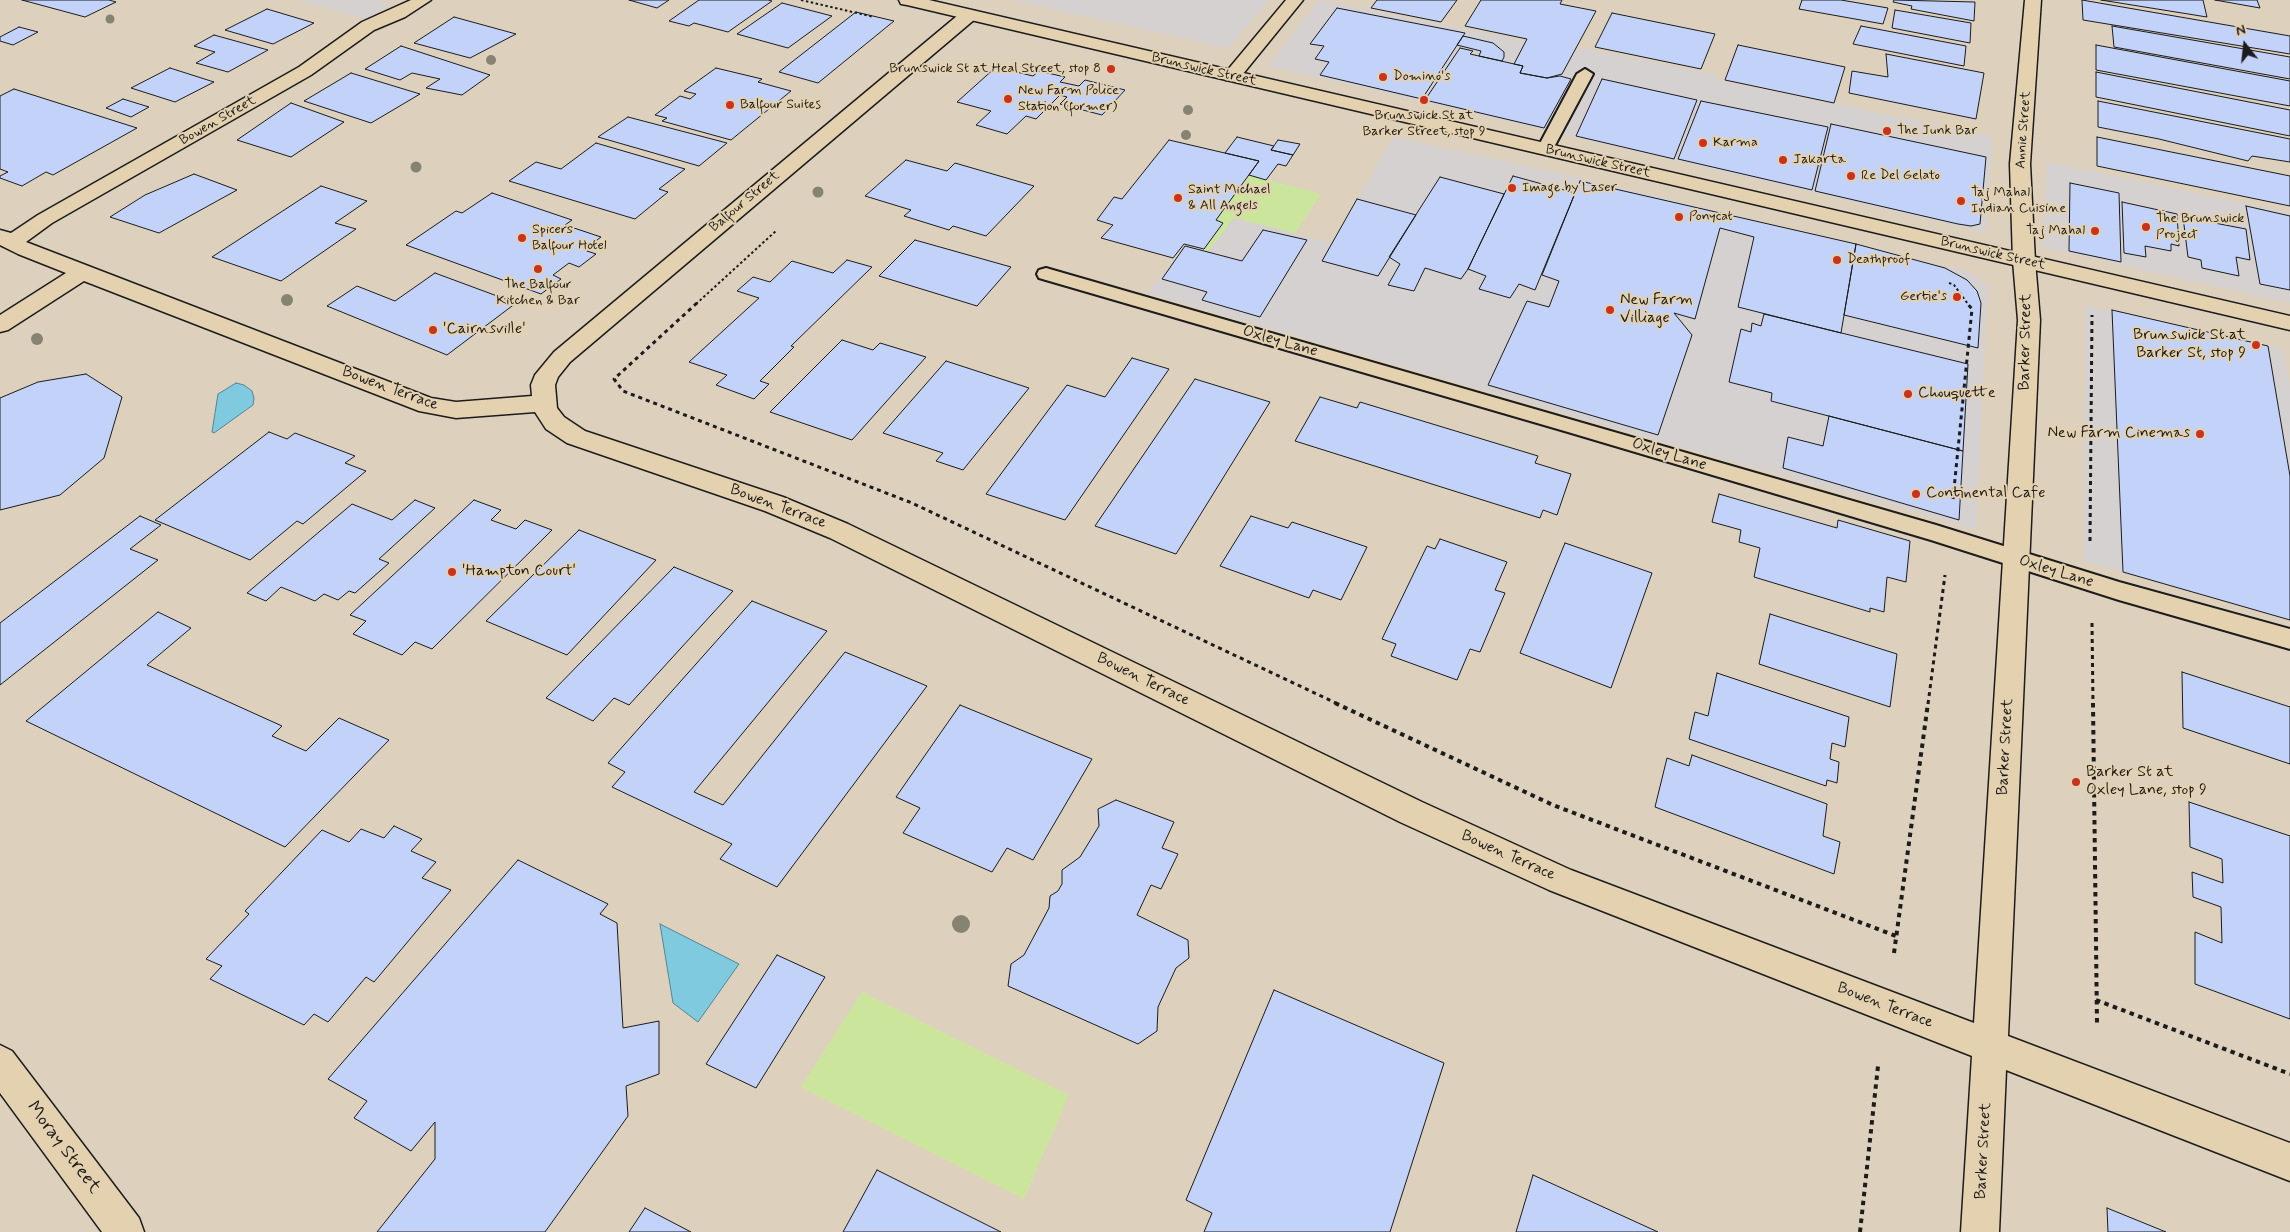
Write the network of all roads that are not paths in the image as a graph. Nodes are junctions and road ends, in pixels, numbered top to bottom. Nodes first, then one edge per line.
1 (423, 0) edge
2 (907, 0) edge
3 (1295, 0) edge
4 (2033, 0) edge
5 (969, 15) junction
6 (1585, 74) dead end
7 (1232, 76) junction
8 (1545, 149) junction
9 (6, 239) edge
10 (2024, 261) junction
11 (83, 272) junction
12 (1046, 274) dead end
13 (2290, 323) edge
14 (0, 325) edge
15 (544, 403) junction
16 (2016, 559) junction
17 (2290, 639) edge
18 (1990, 1046) junction
19 (0, 1063) edge
20 (2290, 1162) edge
21 (125, 1232) edge
22 (1980, 1232) edge

1 - 9 street, Bowen Street
2 - 5 street, Brunswick Street
3 - 7 street
4 - 10 street, Annie Street
5 - 7 street, Brunswick Street
5 - 15 street, Balfour Street
6 - 8 lane
7 - 8 street, Brunswick Street
8 - 10 street, Brunswick Street
9 - 11 street, Bowen Terrace
10 - 13 street, Brunswick Street
10 - 16 street, Barker Street
11 - 14 street
11 - 15 street, Bowen Terrace
12 - 16 lane, Oxley Lane
15 - 18 street, Bowen Terrace
16 - 17 lane, Oxley Lane
16 - 18 street, Barker Street
18 - 20 street, Bowen Terrace
18 - 22 street, Barker Street
19 - 21 street, Moray Street

